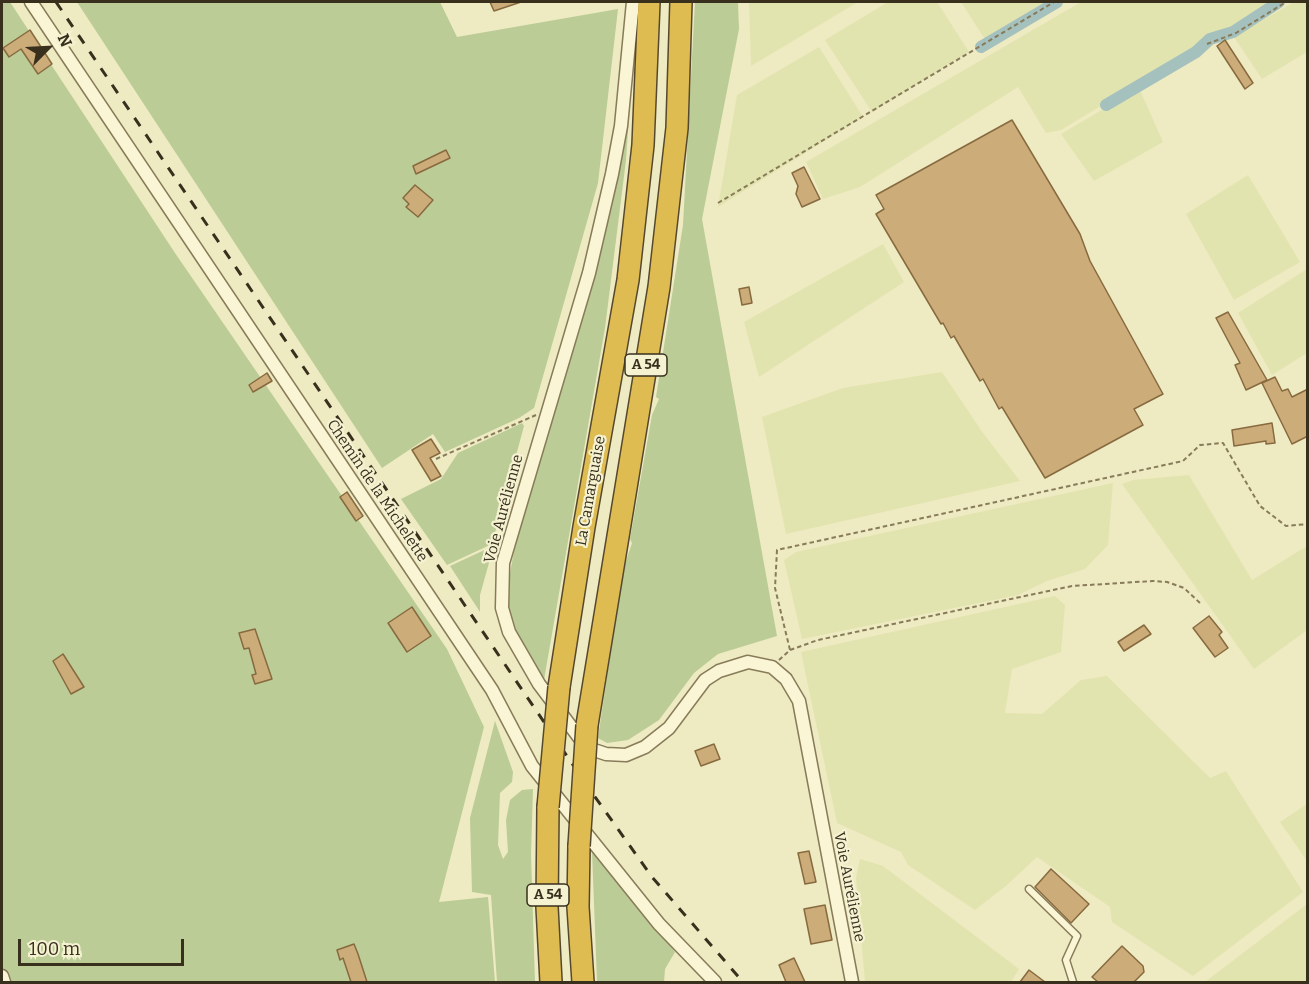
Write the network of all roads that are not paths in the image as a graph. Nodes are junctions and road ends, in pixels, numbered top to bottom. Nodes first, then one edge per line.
1 (30, 2) edge
2 (633, 2) edge
3 (649, 2) edge
4 (681, 2) edge
5 (1029, 889) dead end
6 (2, 976) edge
7 (4, 982) edge
8 (551, 982) edge
9 (583, 982) edge
10 (715, 982) edge
11 (852, 982) edge
12 (1073, 982) edge

1 - 10 street, Chemin de la Michelette
2 - 11 street, Voie Aurélienne
3 - 8 highway, La Camarguaise / A 54, bridge
4 - 9 highway, A 54, bridge
5 - 12 lane
6 - 7 street

